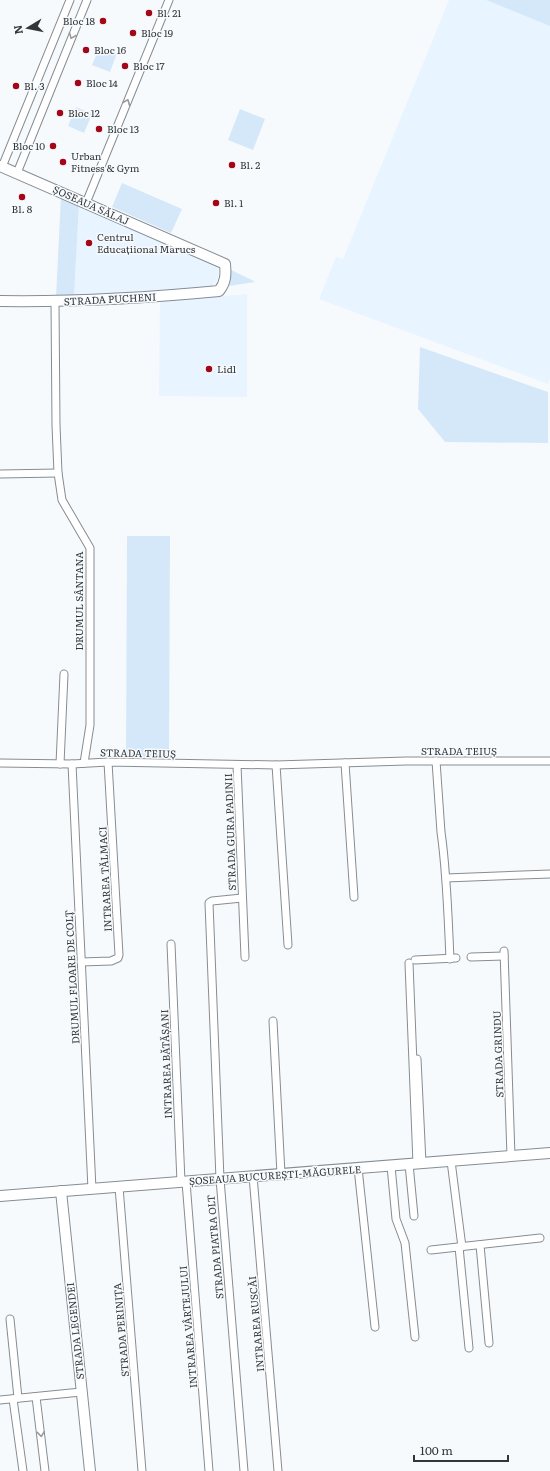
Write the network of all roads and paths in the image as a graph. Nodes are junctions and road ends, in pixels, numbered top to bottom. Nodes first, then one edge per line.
1 (70, 0) edge
2 (87, 0) edge
3 (169, 0) edge
4 (1, 166) edge
5 (17, 173) junction
6 (86, 203) junction
7 (219, 291) joint
8 (0, 301) edge
9 (55, 302) junction
10 (58, 473) junction
11 (0, 474) edge
12 (64, 674) dead end
13 (436, 761) junction
14 (550, 761) edge
15 (108, 762) junction
16 (84, 763) junction
17 (345, 763) junction
18 (0, 764) edge
19 (60, 764) junction
20 (72, 764) junction
21 (237, 765) junction
22 (276, 765) junction
23 (550, 874) edge
24 (446, 878) junction
25 (354, 897) dead end
26 (242, 898) junction
27 (210, 902) joint
28 (171, 944) dead end
29 (288, 945) dead end
30 (245, 957) dead end
31 (471, 957) dead end
32 (81, 962) junction
33 (273, 1021) dead end
34 (417, 1059) dead end
35 (550, 1153) edge
36 (511, 1156) junction
37 (451, 1161) junction
38 (416, 1164) junction
39 (391, 1166) junction
40 (358, 1168) junction
41 (281, 1174) junction
42 (253, 1176) junction
43 (220, 1179) junction
44 (184, 1182) junction
45 (119, 1187) junction
46 (92, 1188) junction
47 (61, 1191) junction
48 (0, 1196) edge
49 (414, 1216) dead end
50 (540, 1238) dead end
51 (480, 1245) junction
52 (460, 1247) junction
53 (431, 1250) dead end
54 (10, 1319) dead end
55 (375, 1327) dead end
56 (415, 1337) dead end
57 (489, 1343) dead end
58 (469, 1348) dead end
59 (81, 1392) junction
60 (36, 1397) junction
61 (16, 1398) junction
62 (0, 1400) edge
63 (23, 1471) edge
64 (45, 1471) edge
65 (90, 1471) edge
66 (142, 1471) edge
67 (209, 1471) edge
68 (244, 1471) edge
69 (278, 1471) edge

1 - 4 street
2 -> 5 street
6 -> 3 street
4 - 5 street, ȘOSEAUA SĂLAJ
5 - 6 street, ȘOSEAUA SĂLAJ
6 - 7 street, ȘOSEAUA SĂLAJ
7 - 9 street, STRADA PUCHENI
8 - 9 street, STRADA PUCHENI
9 - 10 street, DRUMUL SÂNTANA
10 - 11 street
10 - 16 street, DRUMUL SÂNTANA
12 - 19 street
13 - 14 street, STRADA TEIUȘ
13 - 17 street, STRADA TEIUȘ
13 - 24 street
15 - 16 street, STRADA TEIUȘ
15 - 21 street, STRADA TEIUȘ
15 - 32 street, INTRAREA TĂLMACI
16 - 20 street, STRADA TEIUȘ
17 - 22 street, STRADA TEIUȘ
17 - 25 street
18 - 19 street, STRADA TEIUȘ
19 - 20 street, STRADA TEIUȘ
20 - 32 street, DRUMUL FLOARE DE COLȚ
21 - 22 street, STRADA TEIUȘ
21 - 26 street, STRADA GURA PADINII
22 - 29 street
23 - 24 street
24 - 38 street
26 - 27 street, STRADA GURA PADINII
26 - 30 street, STRADA GURA PADINII
27 - 43 street, STRADA PIATRA OLT
28 - 44 street, INTRAREA BĂTĂȘANI
31 - 36 street, STRADA GRINDU
32 - 46 street, DRUMUL FLOARE DE COLȚ
33 - 41 street
34 - 38 street
35 - 36 street, ȘOSEAUA BUCUREȘTI-MĂGURELE
36 - 37 street, ȘOSEAUA BUCUREȘTI-MĂGURELE
37 - 38 street, ȘOSEAUA BUCUREȘTI-MĂGURELE
37 - 52 street
38 - 39 street, ȘOSEAUA BUCUREȘTI-MĂGURELE
38 - 49 street
39 - 40 street, ȘOSEAUA BUCUREȘTI-MĂGURELE
39 - 56 street
40 - 41 street, ȘOSEAUA BUCUREȘTI-MĂGURELE
40 - 55 street
41 - 42 street, ȘOSEAUA BUCUREȘTI-MĂGURELE
42 - 43 street, ȘOSEAUA BUCUREȘTI-MĂGURELE
42 - 69 street, INTRAREA RUSCĂI
43 - 44 street, ȘOSEAUA BUCUREȘTI-MĂGURELE
43 - 68 street, STRADA PIATRA OLT
44 - 45 street, ȘOSEAUA BUCUREȘTI-MĂGURELE
44 - 67 street, INTRAREA VÂRTEJULUI
45 - 46 street, ȘOSEAUA BUCUREȘTI-MĂGURELE
45 - 66 street, STRADA PERINIȚA
46 - 47 street, ȘOSEAUA BUCUREȘTI-MĂGURELE
47 - 48 street, ȘOSEAUA BUCUREȘTI-MĂGURELE
47 - 59 street, STRADA LEGENDEI
50 - 51 street
51 - 52 street
51 - 57 street
52 - 53 street
52 - 58 street
54 - 61 street
59 - 60 street
59 - 65 street, STRADA LEGENDEI
60 - 61 street
60 -> 64 street
61 - 62 street
61 - 63 street

